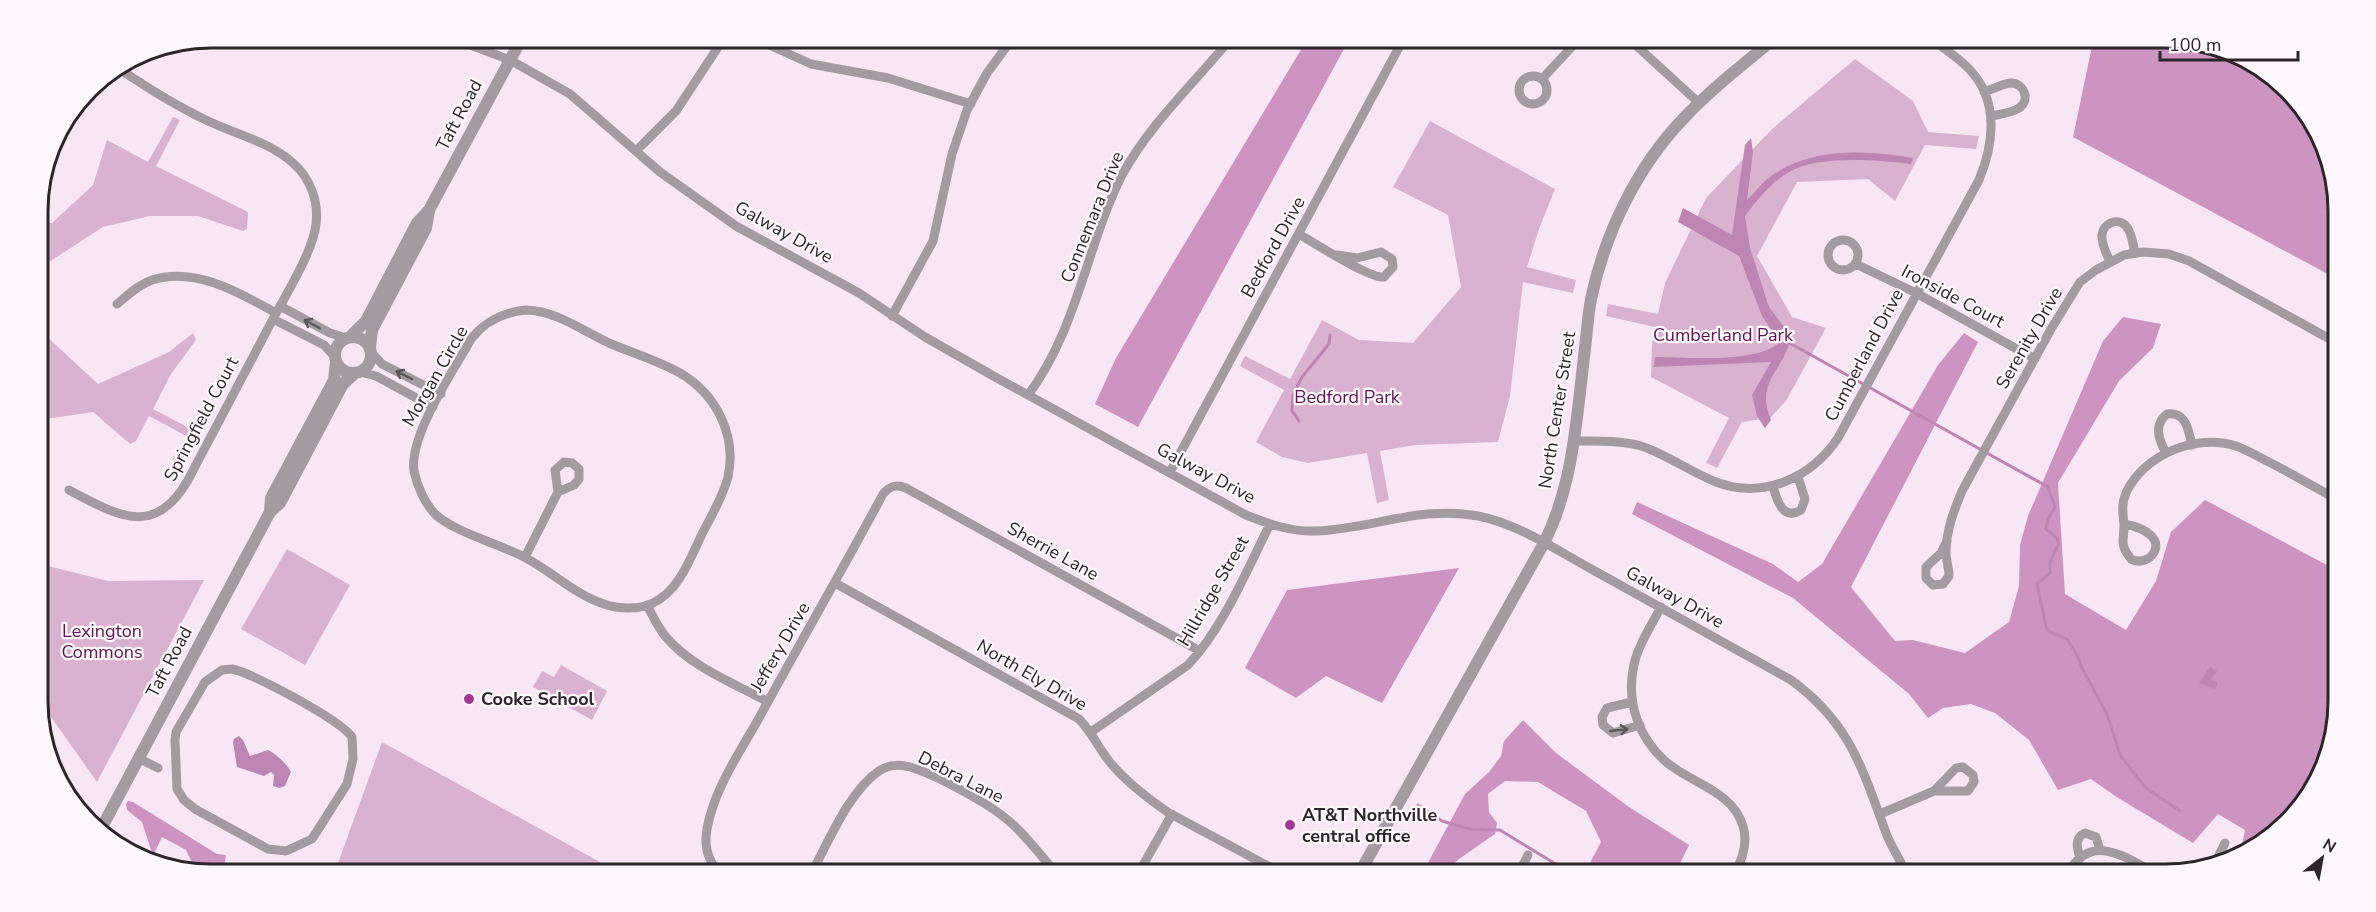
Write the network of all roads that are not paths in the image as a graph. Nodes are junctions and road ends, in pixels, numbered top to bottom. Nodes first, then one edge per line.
1 (478, 48) edge
2 (517, 48) edge
3 (717, 48) edge
4 (776, 48) edge
5 (1006, 48) edge
6 (1222, 48) edge
7 (1399, 48) edge
8 (1571, 48) edge
9 (1639, 48) edge
10 (1763, 48) edge
11 (1942, 48) edge
12 (510, 60) junction
13 (125, 73) edge
14 (1542, 79) dead end
15 (1984, 92) junction
16 (1699, 103) junction
17 (971, 104) junction
18 (1991, 116) junction
19 (636, 151) junction
20 (429, 210) junction
21 (1299, 234) junction
22 (2135, 253) junction
23 (1337, 255) junction
24 (2110, 262) junction
25 (1856, 264) dead end
26 (1916, 293) junction
27 (117, 304) dead end
28 (276, 313) junction
29 (892, 316) junction
30 (349, 337) junction
31 (2328, 338) edge
32 (370, 349) junction
33 (2035, 358) junction
34 (335, 360) junction
35 (358, 372) junction
36 (441, 394) junction
37 (1028, 395) junction
38 (433, 407) junction
39 (1573, 441) junction
40 (2192, 445) junction
41 (2166, 453) junction
42 (1170, 472) junction
43 (1797, 477) junction
44 (1773, 486) junction
45 (889, 488) joint
46 (69, 490) dead end
47 (558, 492) dead end
48 (2328, 495) edge
49 (270, 512) junction
50 (1270, 524) junction
51 (2124, 524) junction
52 (1947, 541) dead end
53 (1544, 543) junction
54 (525, 558) junction
55 (836, 583) junction
56 (647, 605) junction
57 (1661, 607) junction
58 (1200, 651) junction
59 (768, 702) junction
60 (1632, 702) junction
61 (1640, 725) junction
62 (1091, 732) junction
63 (138, 758) junction
64 (158, 768) dead end
65 (177, 789) joint
66 (1935, 791) dead end
67 (1172, 814) junction
68 (1880, 814) junction
69 (104, 824) edge
70 (2225, 843) dead end
71 (2100, 850) junction
72 (2219, 854) edge
73 (1528, 855) dead end
74 (2080, 858) junction
75 (713, 864) edge
76 (817, 864) edge
77 (1048, 864) edge
78 (1144, 864) edge
79 (1264, 864) edge
80 (1365, 864) edge
81 (1523, 864) edge
82 (1740, 864) edge
83 (1901, 864) edge
84 (2075, 864) edge
85 (2137, 864) edge

1 - 12 street, Galway Drive
2 - 12 street, Taft Road
3 - 19 street
4 - 17 street
5 - 17 street
6 - 37 street, Connemara Drive
7 - 21 street, Bedford Drive
8 - 14 street
9 - 16 street
10 - 16 street, North Center Street
11 - 15 street, Cumberland Drive
12 - 19 street, Galway Drive
12 - 20 street, Taft Road
13 - 28 street, Springfield Court
15 - 18 street, Cumberland Drive
15 - 18 street
16 - 39 street, North Center Street
17 - 29 street
18 - 26 street, Cumberland Drive
19 - 29 street, Galway Drive
20 - 30 street, Taft Road
20 - 32 street, Taft Road
21 - 23 street
21 - 42 street, Bedford Drive
22 - 24 street, Serenity Drive
22 - 24 street
22 - 31 street, Serenity Drive
23 - 23 street
24 - 33 street, Serenity Drive
25 - 26 street, Ironside Court
26 - 33 street, Ironside Court
26 - 43 street, Cumberland Drive
27 - 28 street
30 -> 28 street
28 - 34 street
28 - 46 street, Springfield Court
29 - 37 street, Galway Drive
30 - 32 street
30 - 34 street
32 - 35 street
36 -> 32 street
33 - 52 street, Serenity Drive
34 - 35 street
34 - 49 street, Taft Road
35 - 38 street
35 - 49 street, Taft Road
36 - 38 street, Morgan Circle
36 - 56 street, Morgan Circle
37 - 42 street, Galway Drive
38 - 54 street, Morgan Circle
39 - 44 street, Cumberland Drive
39 - 53 street, North Center Street
40 - 41 street
40 - 41 street
40 - 48 street
41 - 51 street
42 - 50 street, Galway Drive
43 - 44 street, Cumberland Drive
43 - 44 street
45 - 55 street, Jeffery Drive
45 - 58 street, Sherrie Lane
47 - 54 street
49 - 63 street, Taft Road
50 - 53 street, Galway Drive
50 - 58 street, Hillridge Street
51 - 51 street
53 - 57 street, Galway Drive
53 - 80 street, North Center Street
54 - 56 street, Morgan Circle
55 - 59 street, Jeffery Drive
55 - 62 street, North Ely Drive
56 - 59 street
57 - 60 street
57 - 68 street, Galway Drive
58 - 62 street, Hillridge Street
59 - 75 street, Jeffery Drive
60 - 61 street
60 -> 61 street
61 - 82 street
62 - 67 street, North Ely Drive
63 - 64 street
63 - 69 street, Taft Road
65 - 65 street
66 - 68 street
67 - 78 street
67 - 79 street, North Ely Drive
68 - 83 street, Galway Drive
70 - 72 street
71 - 74 street
71 - 74 street
71 - 85 street
73 - 81 street
74 - 84 street
76 - 77 street, Debra Lane

